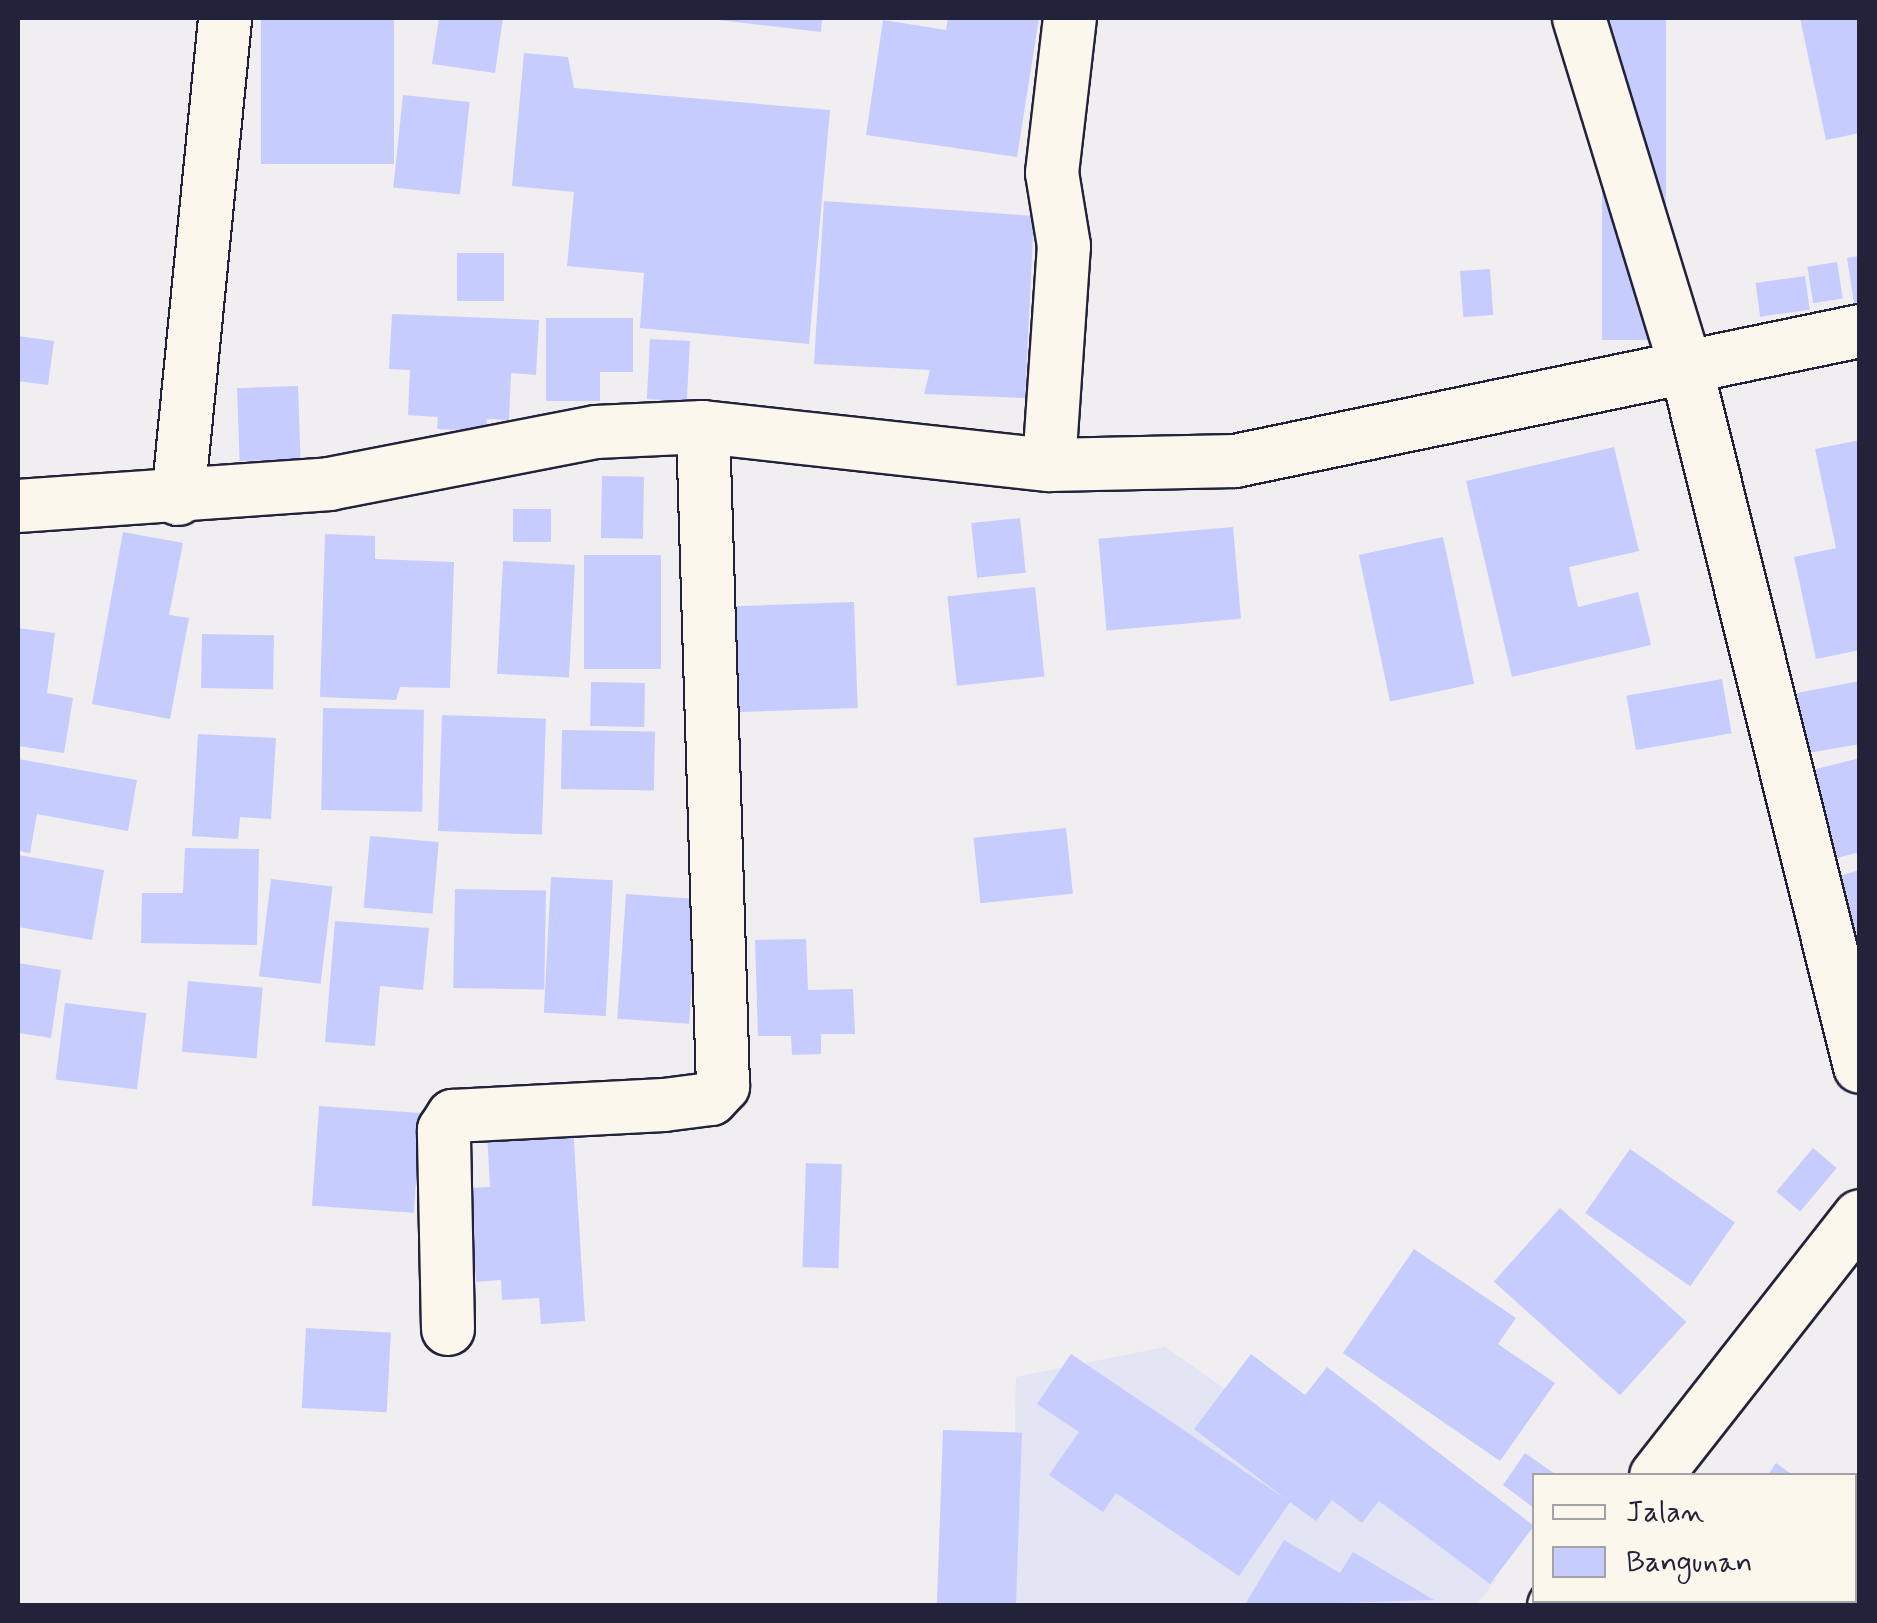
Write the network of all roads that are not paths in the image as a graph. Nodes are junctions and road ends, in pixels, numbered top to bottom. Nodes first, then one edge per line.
1 (225, 18) edge
2 (1070, 18) edge
3 (1580, 18) edge
4 (1860, 331) edge
5 (1686, 368) junction
6 (703, 427) junction
7 (1048, 465) junction
8 (178, 499) junction
9 (18, 506) edge
10 (1860, 1066) edge
11 (1860, 1216) edge
12 (448, 1330) dead end
13 (1658, 1473) edge

1 - 8 street
2 - 7 street
3 - 5 street
4 - 5 street
5 - 7 street
5 - 10 street
6 - 7 street
6 - 8 street
6 - 12 street
8 - 9 street
11 - 13 street

